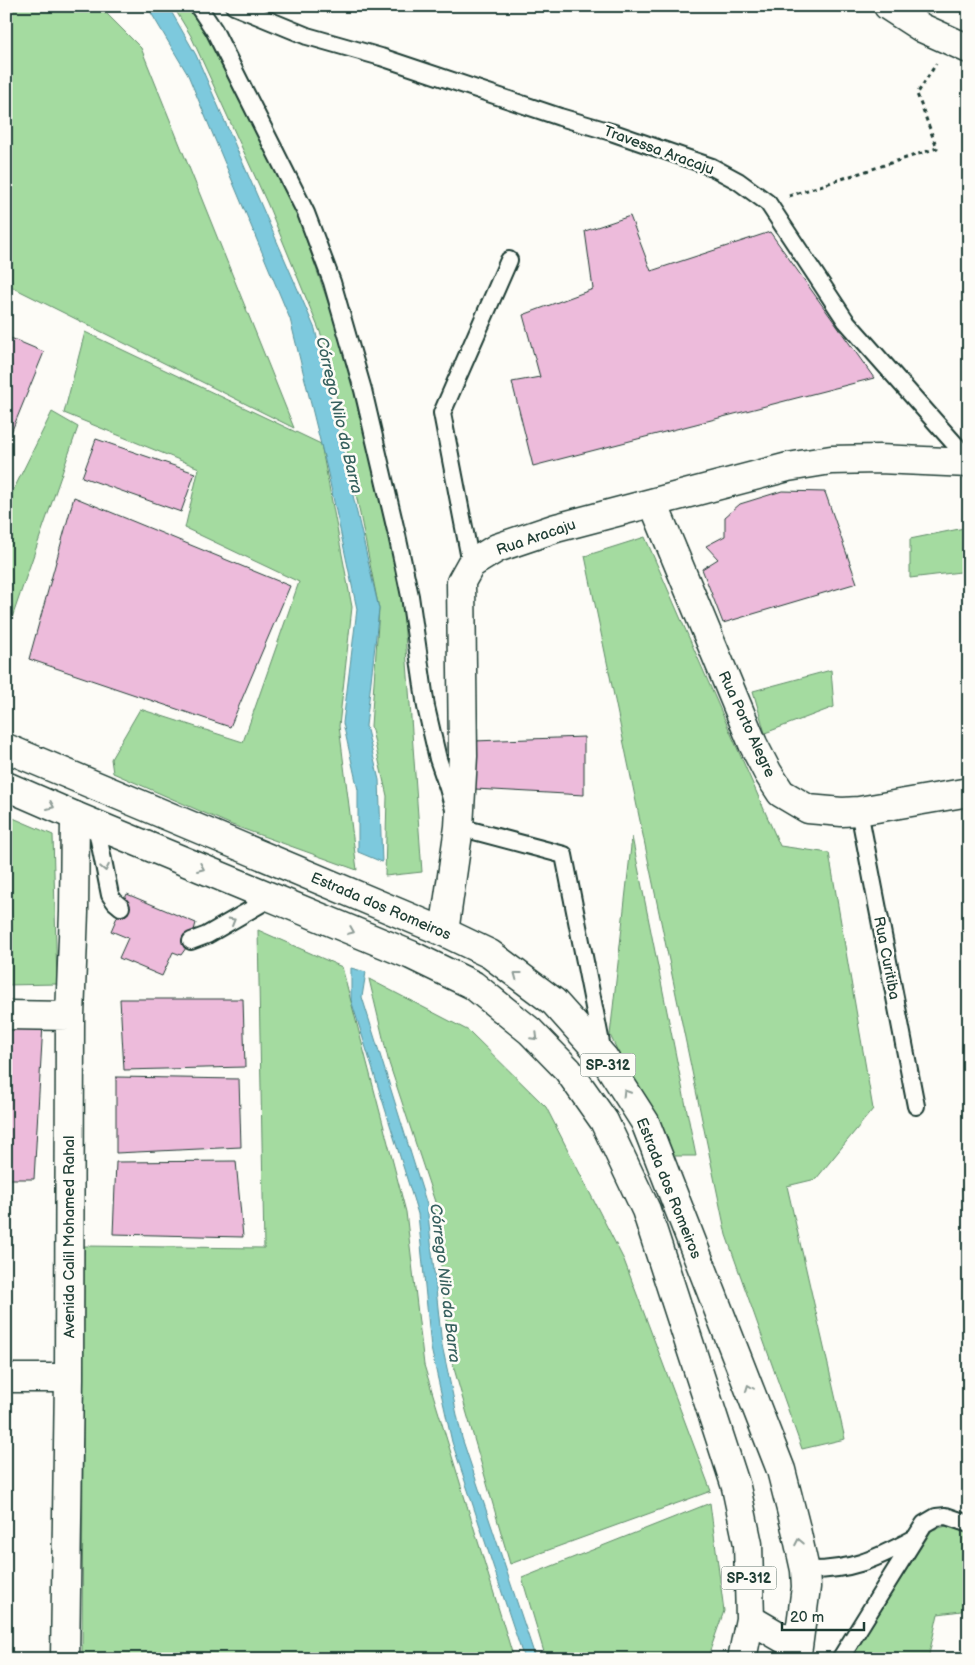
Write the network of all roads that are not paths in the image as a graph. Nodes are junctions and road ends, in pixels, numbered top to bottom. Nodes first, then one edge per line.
1 (198, 6) edge
2 (234, 6) edge
3 (888, 6) edge
4 (960, 45) edge
5 (509, 260) dead end
6 (969, 462) edge
7 (654, 503) junction
8 (471, 564) junction
9 (6, 748) edge
10 (6, 786) edge
11 (969, 792) edge
12 (858, 810) junction
13 (86, 821) junction
14 (459, 827) junction
15 (271, 898) junction
16 (121, 907) dead end
17 (444, 932) junction
18 (191, 941) dead end
19 (6, 1015) edge
20 (70, 1016) junction
21 (604, 1058) junction
22 (916, 1106) dead end
23 (6, 1378) edge
24 (69, 1378) junction
25 (969, 1524) edge
26 (916, 1537) junction
27 (805, 1570) junction
28 (750, 1619) junction
29 (796, 1653) edge
30 (65, 1659) edge
31 (742, 1659) edge
32 (840, 1659) edge

1 - 14 lane
2 - 6 lane, Travessa Aracaju
3 - 4 main road
5 - 8 lane
6 - 7 main road, Rua Aracaju
7 - 8 main road, Rua Aracaju
7 - 12 main road, Rua Porto Alegre
8 - 14 main road
9 - 17 main road, Estrada dos Romeiros / SP-312
10 -> 13 main road, Estrada dos Romeiros / SP-312
11 - 12 main road, Rua Porto Alegre
12 - 22 lane, Rua Curitiba
13 -> 15 main road, Estrada dos Romeiros / SP-312
13 -> 16 lane
13 - 20 main road, Avenida Calil Mohamed Rahal
14 - 17 main road
14 - 21 lane
18 -> 15 lane
15 -> 28 main road, Estrada dos Romeiros / SP-312
21 -> 17 main road, Estrada dos Romeiros / SP-312
19 - 20 main road
20 - 24 main road, Avenida Calil Mohamed Rahal
27 -> 21 main road, Estrada dos Romeiros / SP-312
23 - 24 main road
24 - 30 main road, Avenida Calil Mohamed Rahal
25 - 26 lane
26 - 27 lane
26 - 32 lane
27 - 29 main road, Estrada dos Romeiros / SP-312
28 - 29 main road
28 - 31 main road, Estrada dos Romeiros / SP-312

